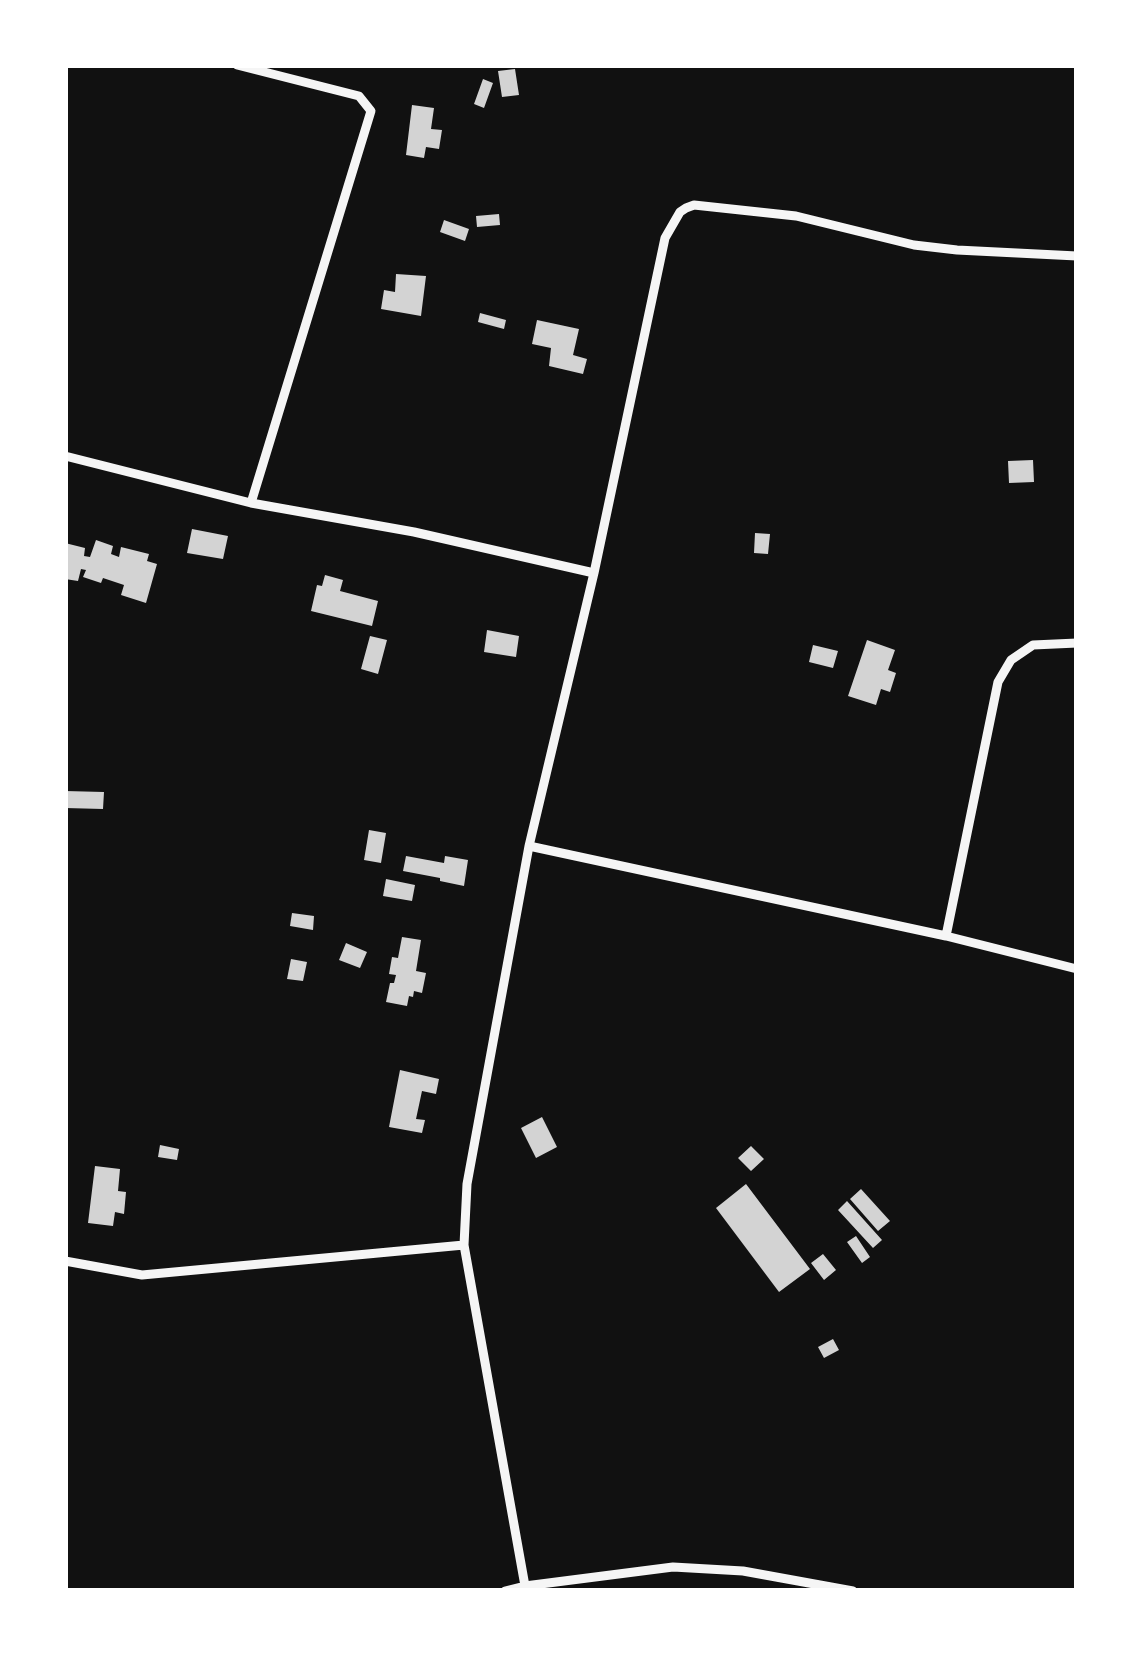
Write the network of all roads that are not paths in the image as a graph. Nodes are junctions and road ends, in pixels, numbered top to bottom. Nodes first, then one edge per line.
1 (236, 65) edge
2 (1077, 256) edge
3 (65, 456) edge
4 (252, 503) junction
5 (594, 574) junction
6 (1077, 643) edge
7 (529, 846) junction
8 (946, 936) junction
9 (1077, 968) edge
10 (464, 1245) junction
11 (65, 1262) edge
12 (525, 1586) junction
13 (505, 1591) edge
14 (852, 1591) edge

1 - 4 street
2 - 5 street
3 - 4 street
4 - 5 street
5 - 7 street
6 - 8 street
7 - 8 street
7 - 10 street
8 - 9 street
10 - 11 street
10 - 12 street
12 - 13 street
12 - 14 street

